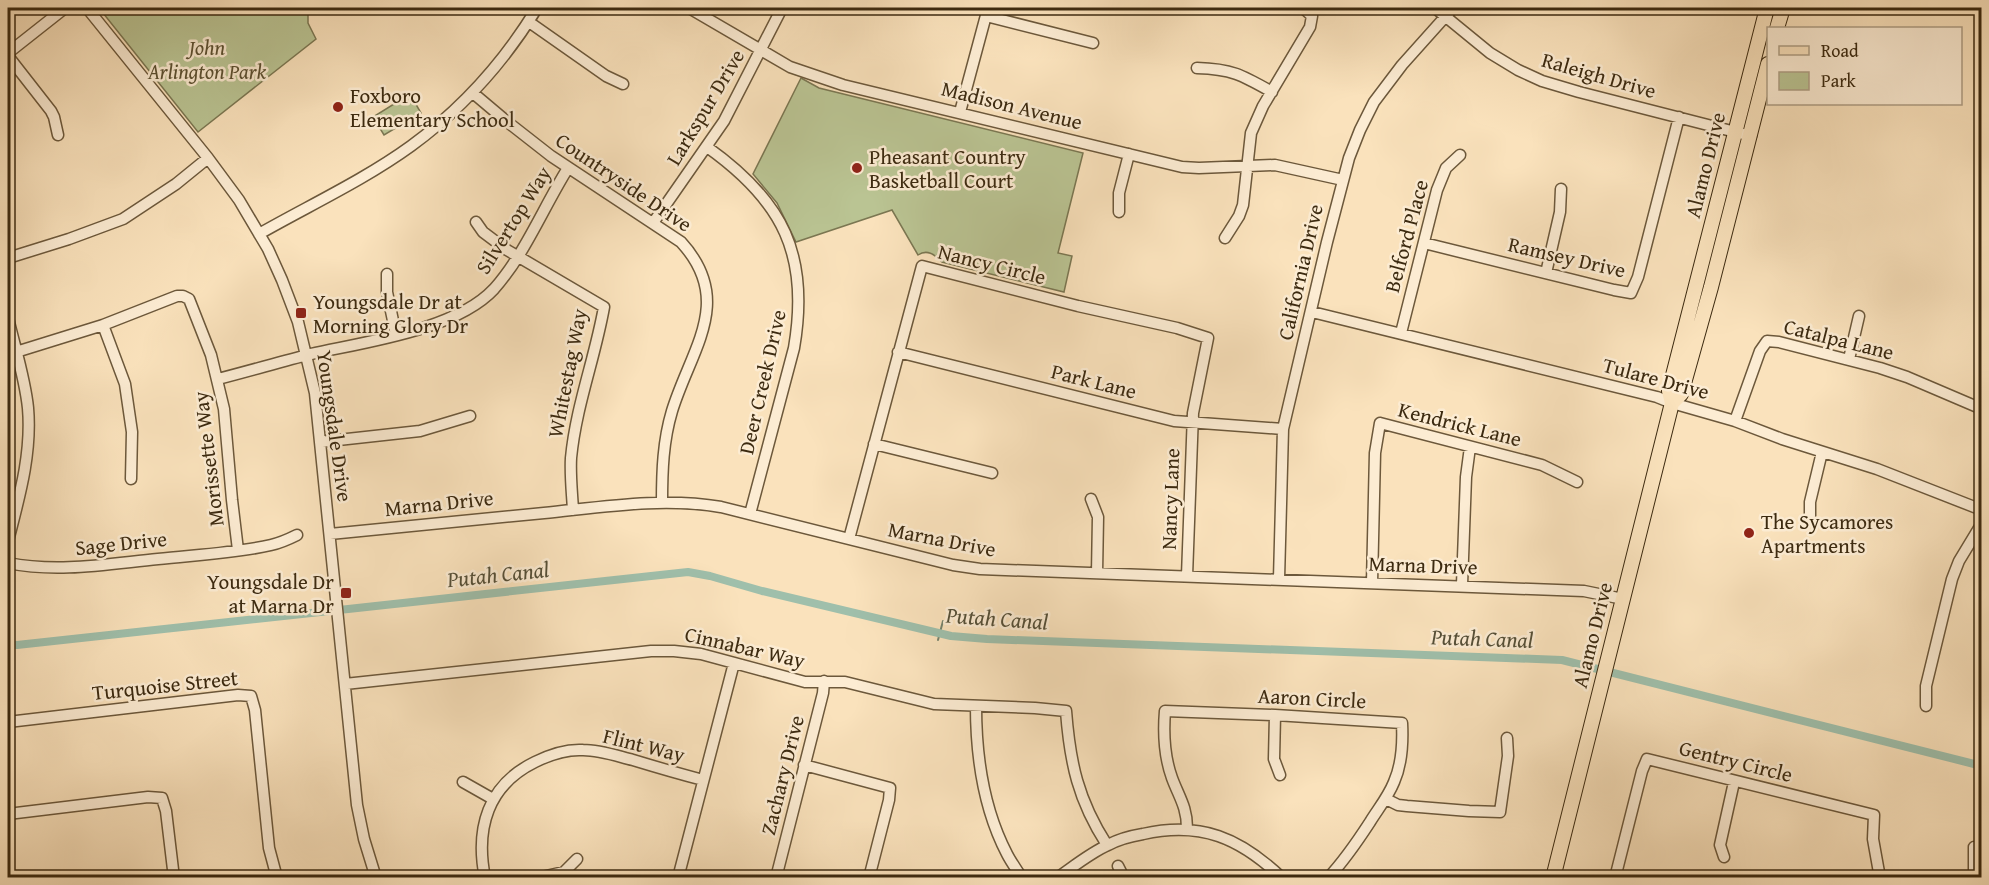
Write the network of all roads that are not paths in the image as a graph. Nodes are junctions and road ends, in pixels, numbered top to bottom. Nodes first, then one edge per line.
1 (65, 8) edge
2 (87, 8) edge
3 (537, 8) edge
4 (689, 8) edge
5 (782, 8) edge
6 (1303, 8) edge
7 (1435, 8) edge
8 (1767, 8) edge
9 (1783, 8) edge
10 (987, 12) edge
11 (1450, 12) edge
12 (529, 22) junction
13 (1777, 27) edge
14 (1093, 43) dead end
15 (761, 51) junction
16 (8, 54) edge
17 (1197, 68) dead end
18 (1767, 68) edge
19 (623, 84) dead end
20 (1272, 92) junction
21 (473, 93) junction
22 (960, 112) junction
23 (1679, 117) junction
24 (1736, 132) junction
25 (58, 135) dead end
26 (1751, 136) junction
27 (707, 147) junction
28 (1129, 154) junction
29 (1460, 155) dead end
30 (208, 159) junction
31 (1248, 165) junction
32 (568, 168) junction
33 (1343, 180) junction
34 (1561, 189) dead end
35 (1119, 212) dead end
36 (476, 222) dead end
37 (653, 222) junction
38 (259, 234) junction
39 (1225, 238) dead end
40 (1424, 243) junction
41 (518, 256) junction
42 (8, 258) edge
43 (1546, 273) junction
44 (387, 274) dead end
45 (1312, 312) junction
46 (1859, 316) dead end
47 (8, 318) edge
48 (103, 325) junction
49 (1401, 333) junction
50 (396, 335) junction
51 (16, 352) junction
52 (898, 352) junction
53 (307, 355) junction
54 (1849, 359) junction
55 (218, 379) junction
56 (1672, 403) junction
57 (1982, 409) edge
58 (470, 416) dead end
59 (1735, 421) junction
60 (1192, 424) junction
61 (1283, 429) junction
62 (321, 442) junction
63 (874, 444) junction
64 (1470, 447) junction
65 (1822, 452) junction
66 (992, 473) dead end
67 (131, 479) dead end
68 (1577, 482) dead end
69 (1090, 499) dead end
70 (662, 502) junction
71 (573, 510) junction
72 (1982, 510) edge
73 (750, 514) junction
74 (1810, 516) dead end
75 (1982, 523) edge
76 (330, 534) junction
77 (297, 536) dead end
78 (849, 539) junction
79 (8, 541) edge
80 (238, 550) junction
81 (8, 563) edge
82 (1097, 573) junction
83 (1187, 576) junction
84 (1279, 579) junction
85 (1372, 583) junction
86 (1462, 585) junction
87 (1623, 599) junction
88 (734, 663) junction
89 (824, 681) junction
90 (345, 684) junction
91 (976, 706) junction
92 (1926, 706) dead end
93 (1275, 715) junction
94 (8, 722) edge
95 (1507, 738) dead end
96 (804, 765) junction
97 (1280, 776) dead end
98 (703, 780) junction
99 (463, 782) dead end
100 (1734, 782) junction
101 (493, 799) junction
102 (1386, 799) junction
103 (8, 814) edge
104 (1187, 828) junction
105 (1107, 845) junction
106 (1974, 847) dead end
107 (1724, 857) dead end
108 (577, 859) dead end
109 (1118, 866) dead end
110 (174, 878) edge
111 (277, 878) edge
112 (376, 878) edge
113 (485, 878) edge
114 (537, 878) edge
115 (678, 878) edge
116 (776, 878) edge
117 (869, 878) edge
118 (1022, 878) edge
119 (1057, 878) edge
120 (1124, 878) edge
121 (1282, 878) edge
122 (1328, 878) edge
123 (1552, 878) edge
124 (1615, 878) edge
125 (1880, 878) edge
126 (1974, 878) edge

1 - 16 street
2 - 30 street, Youngsdale Drive
3 - 12 street
4 - 15 street, Madison Avenue
5 - 15 street, Larkspur Drive
6 - 20 street
7 - 11 street, Raleigh Drive
8 - 24 main road, Alamo Drive
9 - 13 main road
10 - 14 street
10 - 22 street
11 - 23 street, Raleigh Drive
11 - 33 street, California Drive
12 - 19 street
12 - 21 street
15 - 22 street, Madison Avenue
15 - 27 street, Larkspur Drive
16 - 25 street
17 - 20 street
18 - 26 main road, Alamo Drive
20 - 31 street
21 - 32 street, Countryside Drive
21 - 38 street
22 - 28 street, Madison Avenue
23 - 24 street, Raleigh Drive
23 - 43 street, Ramsey Drive
24 - 26 street, Raleigh Drive
24 - 56 main road, Alamo Drive
26 - 56 main road, Alamo Drive
27 - 37 street, Larkspur Drive
27 - 73 street, Deer Creek Drive
28 - 31 street, Madison Avenue
28 - 35 street
29 - 40 street, Belford Place
30 - 38 street, Youngsdale Drive
30 - 42 street
31 - 33 street, Madison Avenue
31 - 39 street
32 - 37 street, Countryside Drive
32 - 41 street, Silvertop Way
33 - 45 street, California Drive
34 - 43 street
36 - 41 street
37 - 70 street, Countryside Drive
38 - 53 street, Youngsdale Drive
40 - 43 street, Ramsey Drive
40 - 49 street, Belford Place
41 - 50 street, Silvertop Way
41 - 71 street, Whitestag Way
44 - 50 street
45 - 49 street, Tulare Drive
45 - 61 street, California Drive
46 - 54 street
47 - 51 street
48 - 51 street, Morissette Way
48 - 55 street, Morissette Way
48 - 67 street
49 - 56 street, Tulare Drive
50 - 53 street, Silvertop Way
51 - 79 street
52 - 60 street, Park Lane
52 - 60 street, Nancy Circle
52 - 63 street, Nancy Circle
53 - 55 street, Silvertop Way
53 - 62 street, Youngsdale Drive
54 - 57 street, Catalpa Lane
54 - 59 street, Catalpa Lane
55 - 80 street, Morissette Way
56 - 59 street, Tulare Drive
56 - 87 main road, Alamo Drive
58 - 62 street
59 - 65 street, Tulare Drive
60 - 61 street, Park Lane
60 - 83 street, Nancy Lane
61 - 84 street, California Drive
62 - 76 street, Youngsdale Drive
63 - 66 street
63 - 78 street, Nancy Circle
64 - 68 street, Kendrick Lane
64 - 85 street, Kendrick Lane
64 - 86 street
65 - 72 street, Tulare Drive
65 - 74 street
69 - 82 street
70 - 71 street, Marna Drive
70 - 73 street, Marna Drive
71 - 76 street, Marna Drive
73 - 78 street, Marna Drive
75 - 92 street
76 - 90 street, Youngsdale Drive
77 - 80 street, Sage Drive
78 - 82 street, Marna Drive
80 - 81 street, Sage Drive
82 - 83 street, Marna Drive
83 - 84 street, Marna Drive
84 - 85 street, Marna Drive
85 - 86 street, Marna Drive
86 - 87 street, Marna Drive
87 - 123 main road, Alamo Drive
88 - 89 street, Cinnabar Way
88 - 90 street, Cinnabar Way
88 - 98 street
89 - 91 street, Cinnabar Way
89 - 96 street, Zachary Drive
90 - 112 street, Youngsdale Drive
91 - 105 street, Cinnabar Way
91 - 118 street
93 - 97 street
93 - 102 street, Aaron Circle
93 - 104 street, Aaron Circle
94 - 111 street, Turquoise Street
95 - 102 street
96 - 116 street, Zachary Drive
96 - 117 street
98 - 101 street, Flint Way
98 - 115 street
99 - 101 street
100 - 107 street
100 - 124 street, Gentry Circle
100 - 125 street, Gentry Circle
101 - 113 street, Flint Way
102 - 122 street, Aaron Circle
103 - 110 street
104 - 105 street
104 - 121 street
105 - 119 street
106 - 126 street
108 - 114 street
109 - 120 street

